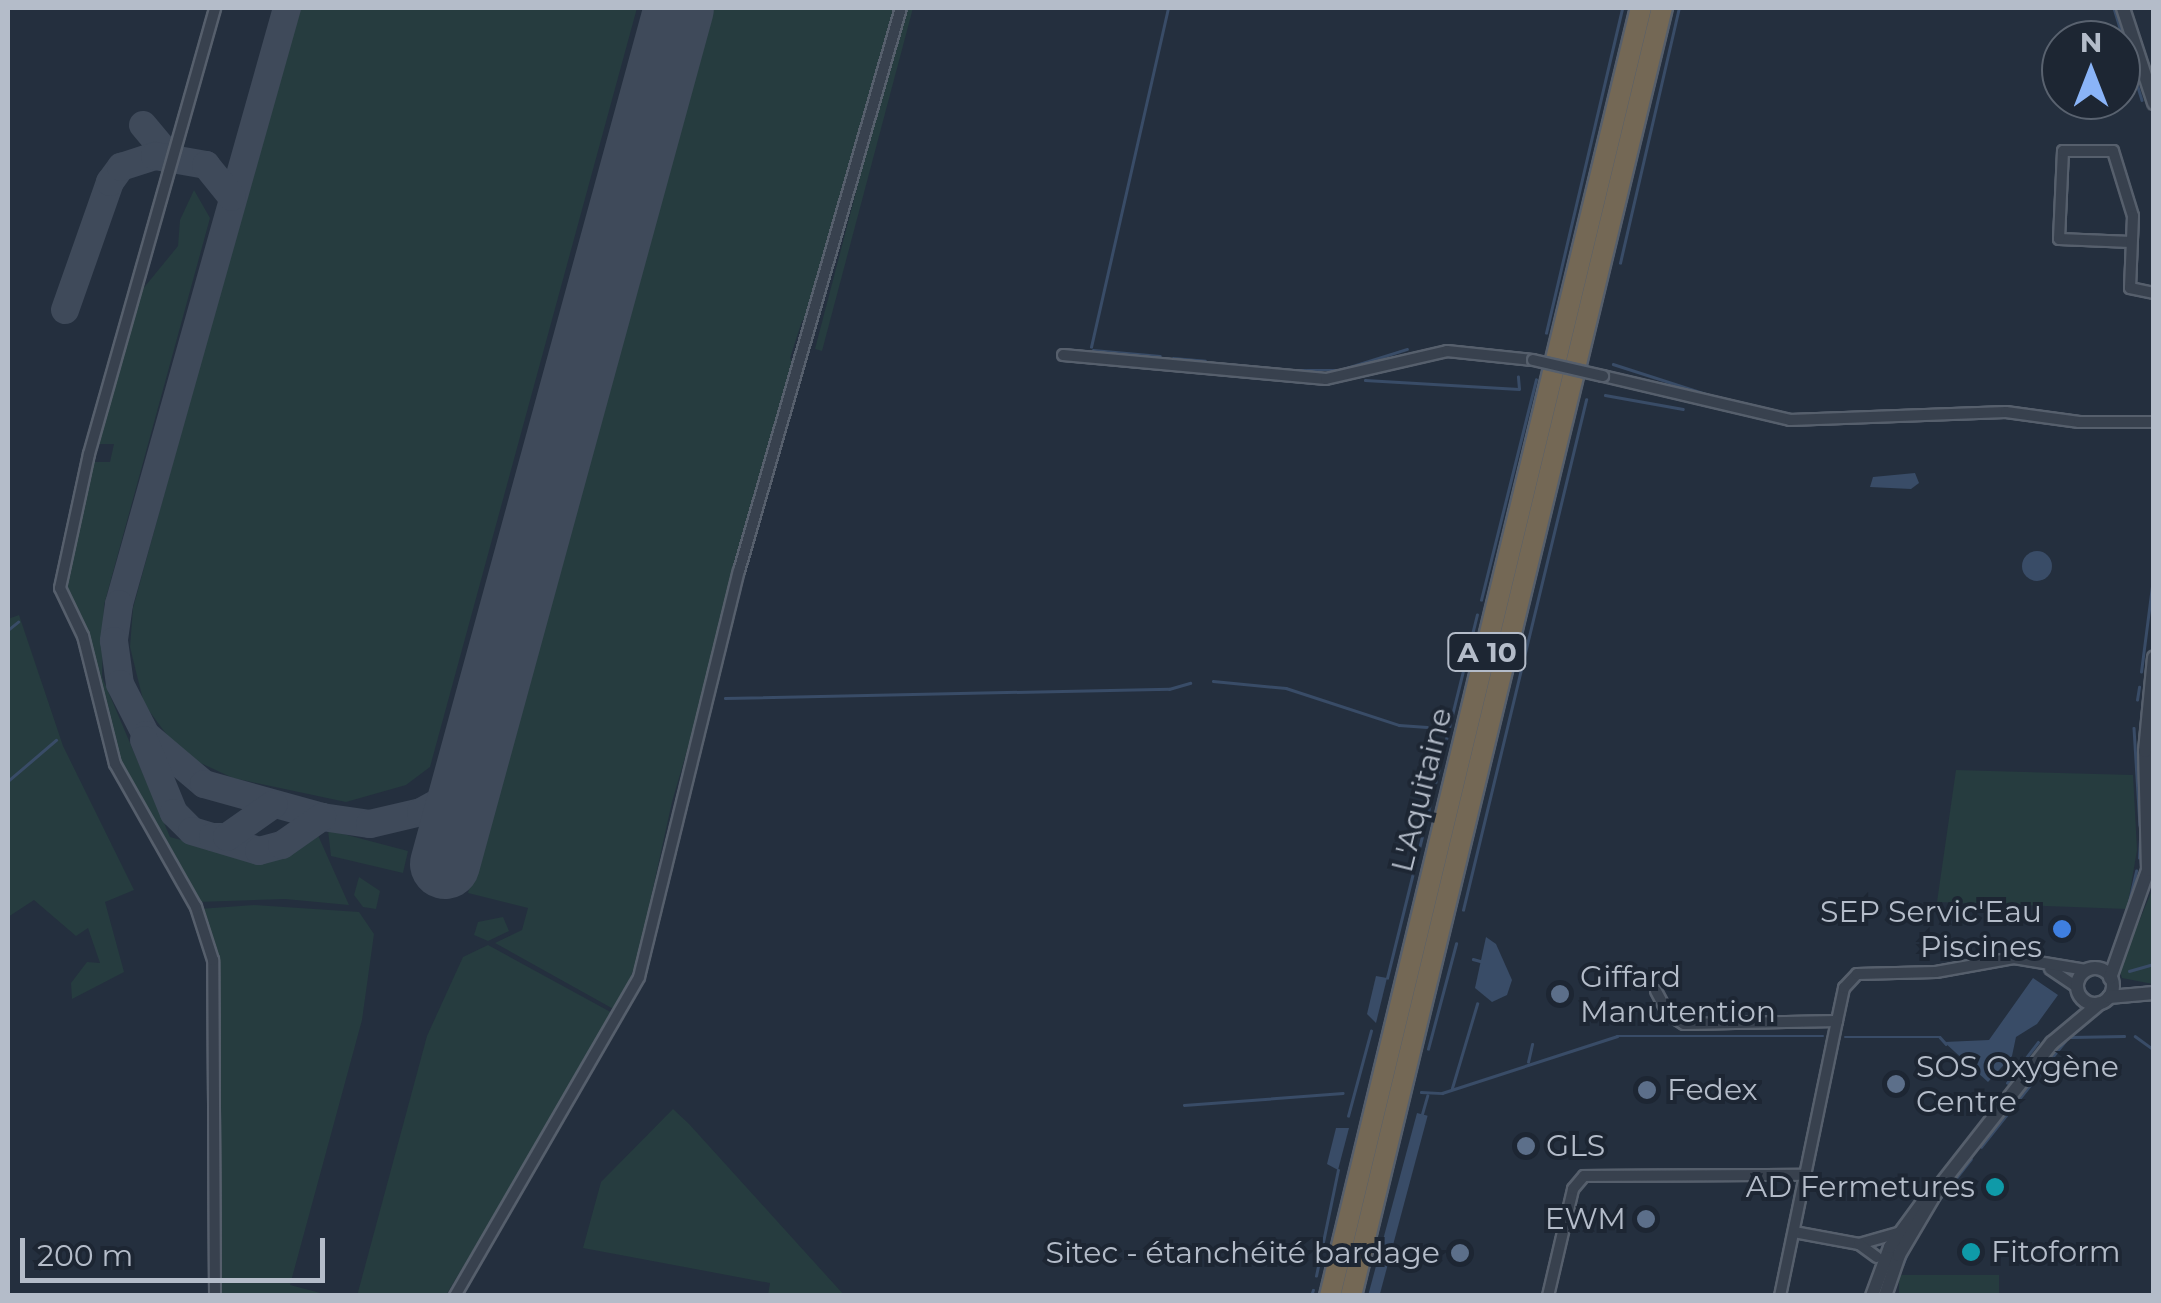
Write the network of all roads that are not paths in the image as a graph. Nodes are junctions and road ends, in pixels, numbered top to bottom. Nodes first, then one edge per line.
1 (215, 8) edge
2 (901, 8) edge
3 (1641, 8) edge
4 (1662, 8) edge
5 (2123, 8) edge
6 (2154, 102) edge
7 (2131, 242) junction
8 (2154, 293) edge
9 (1063, 355) dead end
10 (2154, 422) edge
11 (2154, 657) edge
12 (2127, 933) junction
13 (2040, 964) junction
14 (2089, 969) junction
15 (2111, 979) junction
16 (2077, 989) junction
17 (1656, 991) dead end
18 (2154, 992) edge
19 (2104, 1000) junction
20 (1836, 1022) junction
21 (2052, 1043) junction
22 (1806, 1176) junction
23 (1794, 1232) junction
24 (1888, 1250) junction
25 (215, 1296) edge
26 (456, 1296) edge
27 (1330, 1296) edge
28 (1350, 1296) edge
29 (1548, 1296) edge
30 (1780, 1296) edge
31 (1872, 1296) edge
32 (1882, 1296) edge

1 - 25 street
2 - 26 street
3 - 27 highway, L'Aquitaine / A 10
4 - 28 highway, L'Aquitaine / A 10
5 - 6 street
7 - 7 street
7 - 8 street
9 - 10 street, bridge
11 - 12 street
12 - 14 street
12 - 15 street
13 - 14 street
13 - 16 street
13 - 20 street
14 - 15 street
14 - 16 street
15 - 18 street
15 - 19 street
16 - 19 street
16 - 21 street
17 - 20 street
18 - 19 street
19 - 21 street
20 - 22 street
21 - 24 street
22 - 23 street
22 - 29 street
23 - 24 street
23 - 30 street
24 - 31 street
24 - 32 street

